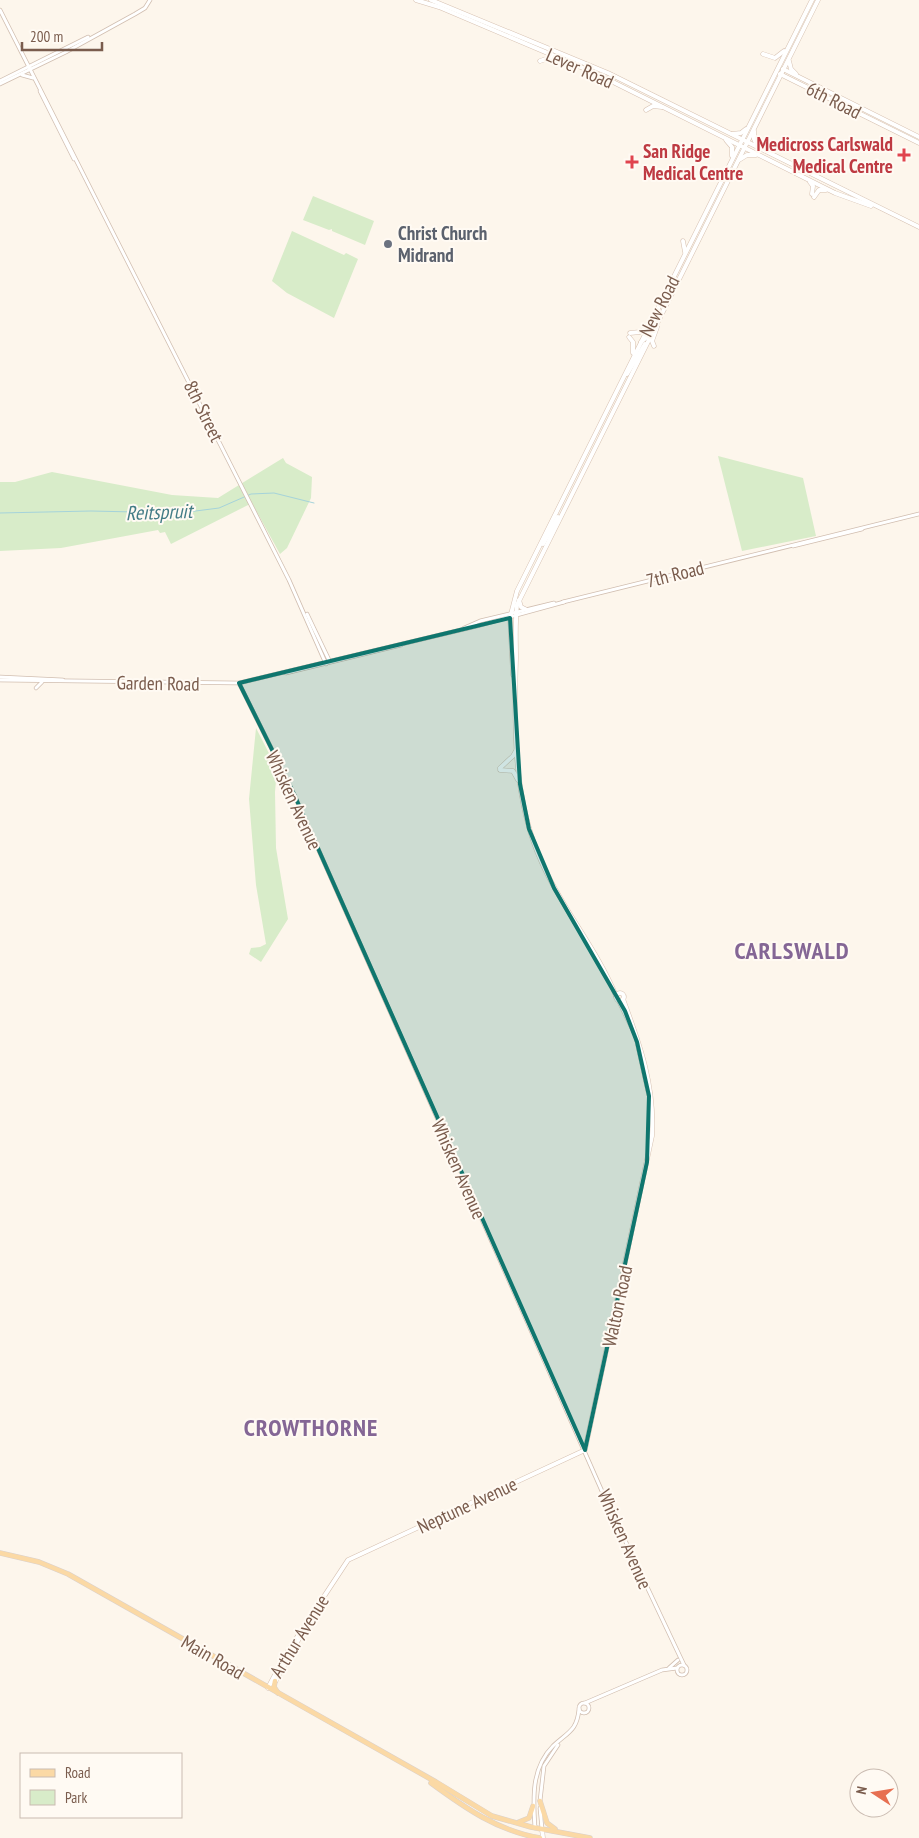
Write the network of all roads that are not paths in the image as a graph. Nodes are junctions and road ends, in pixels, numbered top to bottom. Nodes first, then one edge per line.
1 (150, 0) edge
2 (416, 0) edge
3 (431, 0) edge
4 (812, 0) edge
5 (818, 0) edge
6 (0, 10) edge
7 (113, 26) junction
8 (790, 44) junction
9 (763, 54) dead end
10 (554, 56) junction
11 (789, 59) junction
12 (540, 61) dead end
13 (39, 66) junction
14 (779, 67) junction
15 (30, 69) junction
16 (784, 69) junction
17 (776, 72) junction
18 (20, 75) junction
19 (781, 76) junction
20 (34, 78) junction
21 (801, 78) junction
22 (0, 82) edge
23 (666, 108) junction
24 (646, 110) dead end
25 (748, 127) junction
26 (754, 129) junction
27 (730, 135) junction
28 (721, 136) junction
29 (919, 137) edge
30 (742, 140) junction
31 (747, 142) junction
32 (919, 143) edge
33 (739, 145) junction
34 (744, 147) junction
35 (758, 148) junction
36 (763, 157) junction
37 (737, 162) junction
38 (729, 165) junction
39 (805, 178) junction
40 (835, 193) junction
41 (886, 212) junction
42 (919, 227) edge
43 (699, 239) junction
44 (683, 241) dead end
45 (690, 244) junction
46 (685, 254) junction
47 (670, 299) junction
48 (658, 323) junction
49 (648, 327) junction
50 (640, 342) junction
51 (648, 342) junction
52 (654, 346) dead end
53 (632, 358) junction
54 (622, 379) junction
55 (563, 512) junction
56 (919, 514) edge
57 (540, 545) junction
58 (519, 598) junction
59 (564, 602) junction
60 (528, 610) junction
61 (515, 615) junction
62 (510, 616) junction
63 (328, 662) junction
64 (0, 679) edge
65 (45, 681) junction
66 (76, 681) junction
67 (239, 683) junction
68 (36, 688) dead end
69 (515, 689) junction
70 (517, 729) junction
71 (517, 747) junction
72 (520, 784) junction
73 (524, 812) junction
74 (585, 1450) junction
75 (0, 1553) edge
76 (350, 1559) joint
77 (332, 1584) junction
78 (281, 1652) dead end
79 (678, 1658) junction
80 (283, 1660) junction
81 (684, 1665) junction
82 (668, 1668) junction
83 (677, 1669) junction
84 (275, 1681) junction
85 (269, 1688) junction
86 (279, 1694) junction
87 (595, 1700) junction
88 (585, 1703) junction
89 (590, 1708) junction
90 (579, 1709) junction
91 (584, 1714) junction
92 (577, 1721) junction
93 (565, 1737) junction
94 (421, 1775) junction
95 (540, 1801) junction
96 (533, 1806) junction
97 (512, 1822) junction
98 (535, 1828) junction
99 (542, 1829) junction
100 (563, 1832) junction
101 (520, 1834) junction
102 (528, 1838) edge
103 (539, 1838) edge
104 (590, 1838) edge

1 - 7 street
2 - 10 main road, Lever Road
3 - 27 main road, Lever Road
4 - 8 main road, New Road
5 - 11 main road, New Road
6 - 15 street, 8th Street
7 - 13 street
7 - 15 street
8 - 9 main road
8 - 14 main road, New Road
10 - 12 main road
10 - 23 main road, Lever Road
11 - 16 main road, New Road
11 - 21 main road
13 - 15 street
13 - 20 street
14 - 16 main road, 6th Road
14 - 17 main road, New Road
15 - 18 street
15 - 20 street, 8th Street
15 - 22 street
16 - 19 main road, New Road
16 - 21 main road, 6th Road
17 - 19 main road
17 - 25 main road, New Road
18 - 20 street
18 - 22 street
19 - 26 main road, New Road
19 - 32 main road, 6th Road
20 - 63 street, 8th Street
21 - 29 main road, 6th Road
23 - 24 main road
23 - 28 main road, Lever Road
25 - 27 main road
25 - 30 main road, New Road
26 - 31 main road, New Road
26 - 35 main road
27 - 30 main road, Lever Road
28 - 33 main road, Lever Road
28 - 38 main road
30 - 31 main road, Lever Road
30 - 33 main road, New Road
31 - 34 main road, New Road
31 - 35 main road, Lever Road
33 - 34 main road, Lever Road
33 - 38 main road, New Road
34 - 36 main road, Lever Road
34 - 37 main road, New Road
35 - 41 main road, Lever Road
36 - 37 main road
36 - 39 main road, Lever Road
37 - 43 main road, New Road
38 - 45 main road, New Road
39 - 40 main road, Lever Road
39 - 40 main road
40 - 41 main road, Lever Road
41 - 42 main road
43 - 45 main road
43 - 47 main road, New Road
44 - 46 main road
45 - 46 main road, New Road
46 - 49 main road, New Road
47 - 48 main road, New Road
47 - 50 main road
48 - 51 main road, New Road
48 - 52 main road
49 - 50 main road, New Road
49 - 53 main road
50 - 53 main road, New Road
51 - 54 main road
51 - 55 main road, New Road
53 - 54 main road, New Road
54 - 57 main road, New Road
55 - 57 main road
55 - 58 main road, New Road
56 - 59 street, 7th Road
57 - 62 main road, New Road
58 - 60 main road
58 - 61 main road, New Road
59 - 60 street, 7th Road
59 - 61 street, 7th Road
60 - 61 street, 7th Road
61 - 62 street, 7th Road
61 - 69 main road
62 - 63 street, 7th Road
62 - 69 main road
63 - 67 street, 7th Road
64 - 65 street, Garden Road
64 - 66 street, Garden Road
65 - 66 street, Garden Road
65 - 68 street
66 - 67 street, Garden Road
67 - 74 street, Whisken Avenue
69 - 70 main road
70 - 71 main road
70 - 73 main road
71 - 72 main road
71 - 72 main road
72 - 73 main road
73 - 74 main road, Walton Road
74 - 76 main road, Neptune Avenue
74 - 79 street, Whisken Avenue
75 - 85 main road, Main Road
76 - 77 main road, Arthur Avenue
77 - 80 main road, Arthur Avenue
77 - 84 main road, Arthur Avenue
78 - 80 main road
79 - 81 street, Whisken Avenue
79 - 82 street
79 - 83 street, Whisken Avenue
80 - 85 main road, Arthur Avenue
81 - 83 street
81 - 83 street
82 - 83 street
82 - 87 street
84 - 85 main road, Arthur Avenue
84 - 86 main road
85 - 86 main road, Main Road
86 - 94 main road, Main Road
87 - 88 street
87 - 89 street
88 - 89 street
88 - 90 street
89 - 91 street
90 - 91 street
90 - 92 street
91 - 92 street
92 - 93 street
93 - 95 street
93 - 96 street
94 - 97 main road, Main Road
94 - 101 main road, Main Road
95 - 99 street
95 - 100 main road
96 - 97 main road
96 - 98 street
97 - 98 main road, Main Road
98 - 99 main road, Main Road
98 - 103 main road
99 - 100 main road, Main Road
99 - 103 main road
100 - 104 main road, Main Road
101 - 102 main road
101 - 103 main road, Main Road

